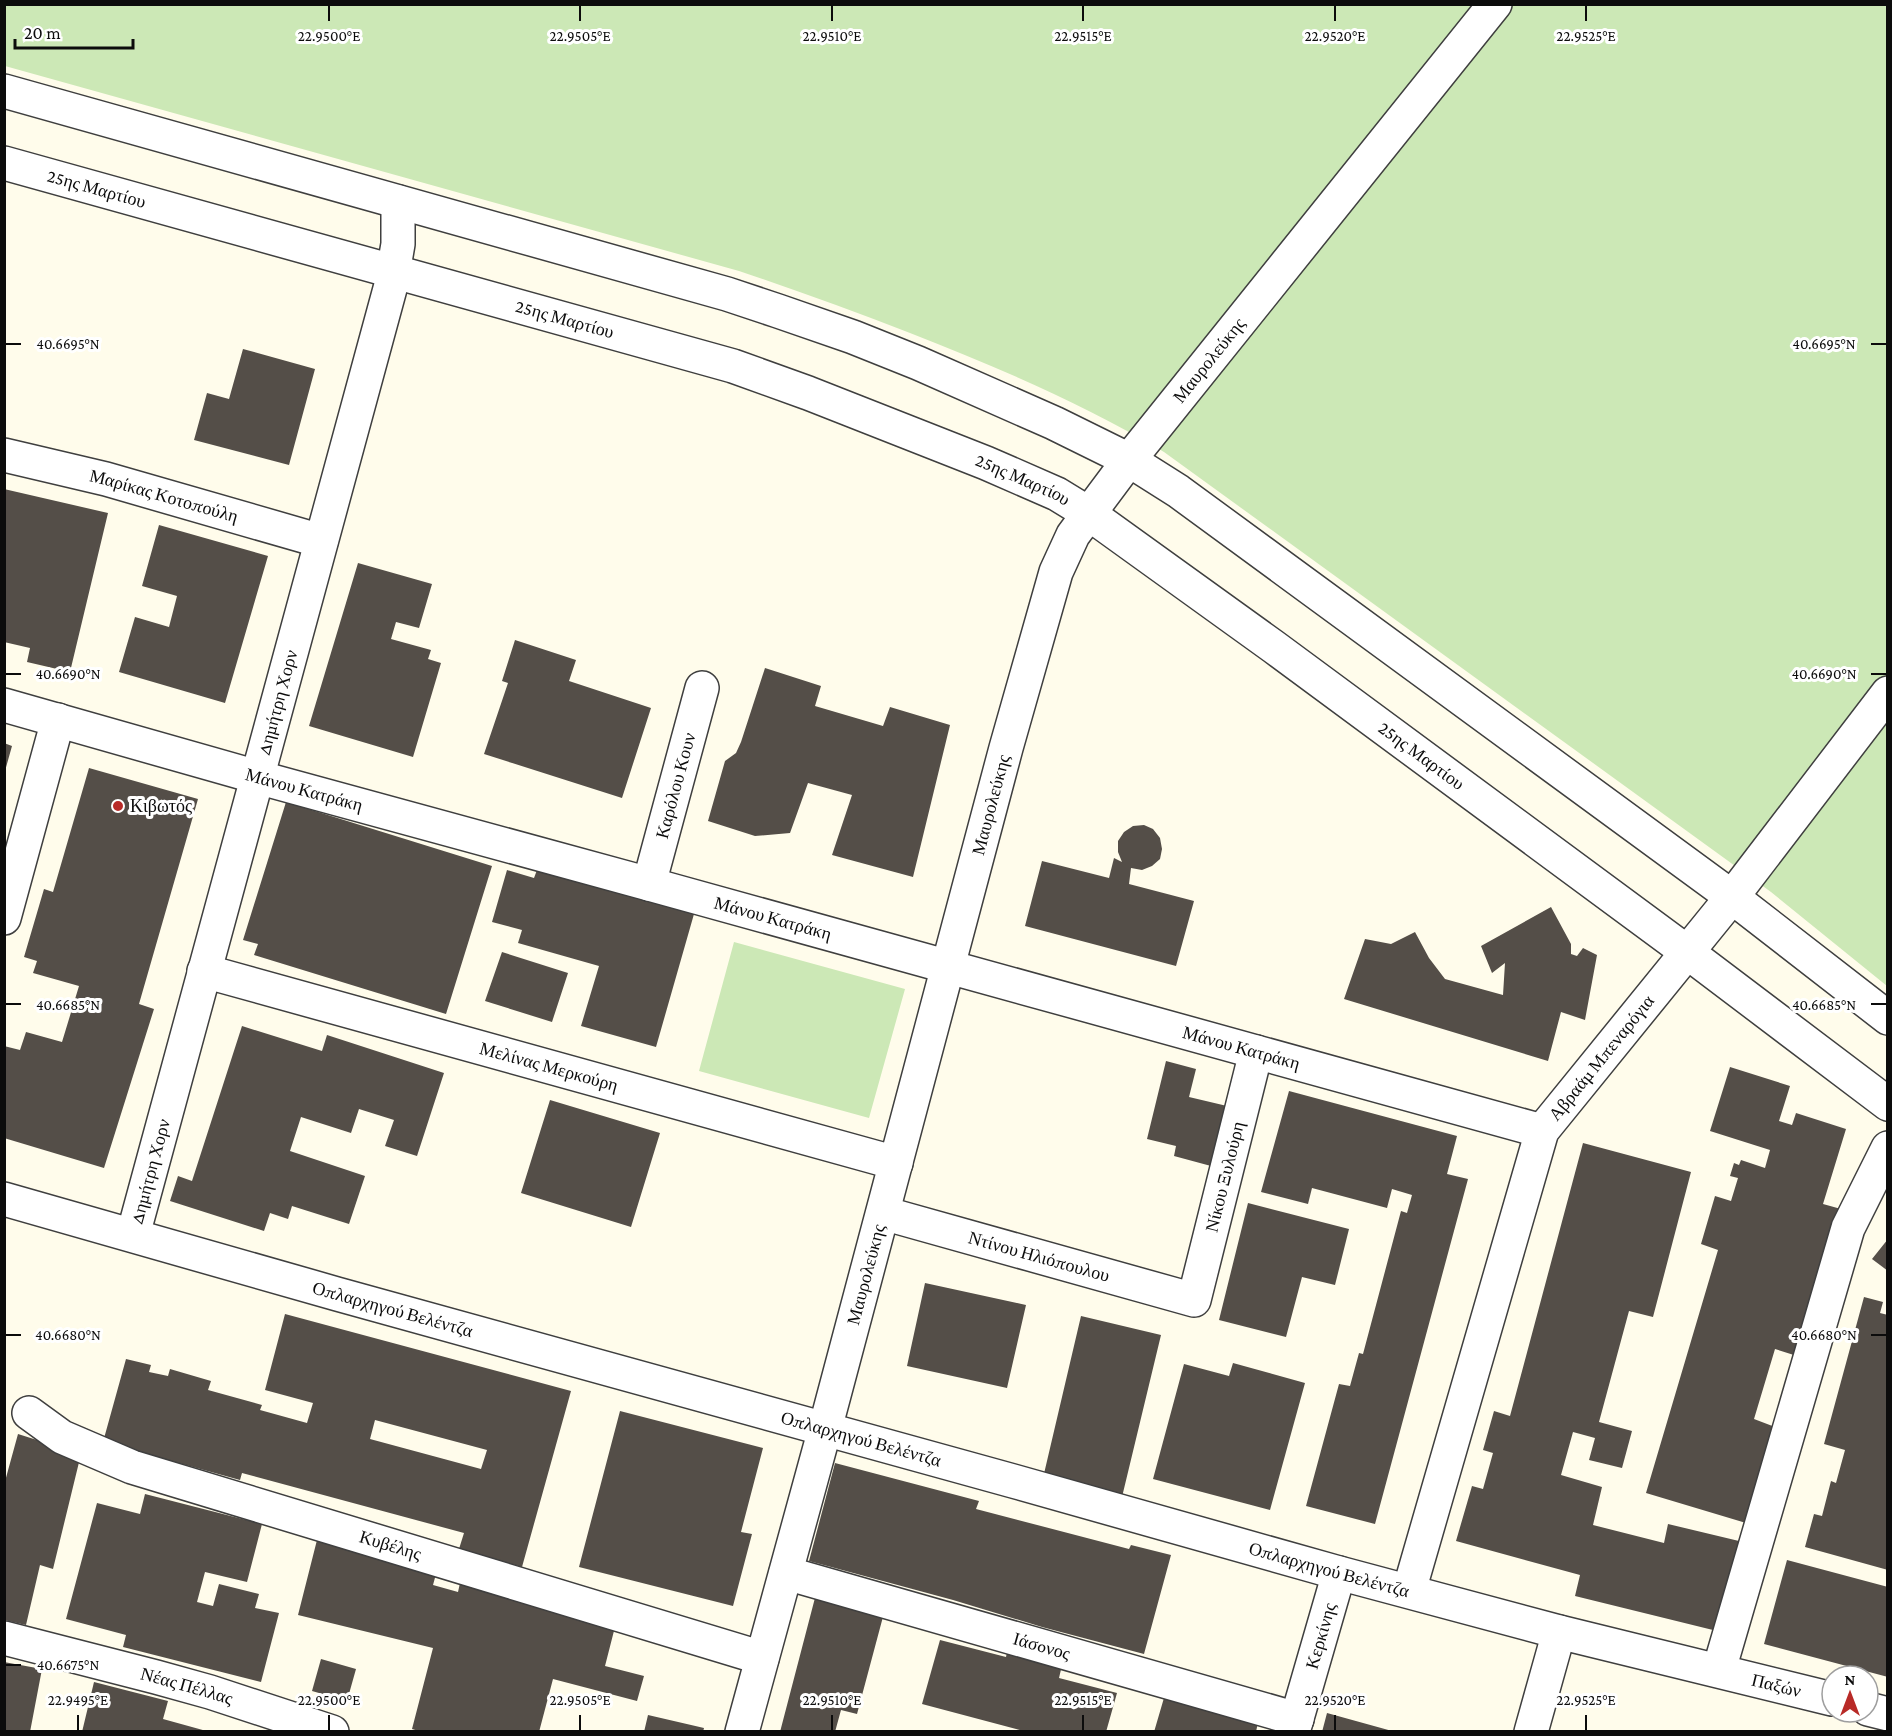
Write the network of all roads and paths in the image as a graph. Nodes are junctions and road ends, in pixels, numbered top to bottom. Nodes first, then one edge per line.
1 (1495, 4) edge
2 (4, 91) edge
3 (4, 163) edge
4 (398, 202) junction
5 (394, 272) junction
6 (4, 455) edge
7 (1129, 460) junction
8 (1088, 513) junction
9 (321, 541) junction
10 (702, 688) dead end
11 (1887, 693) edge
12 (4, 705) edge
13 (58, 720) junction
14 (257, 777) junction
15 (649, 884) junction
16 (1732, 897) junction
17 (4, 918) edge
18 (1687, 952) junction
19 (948, 967) junction
20 (204, 971) junction
21 (1887, 1018) edge
22 (1256, 1052) junction
23 (1887, 1104) edge
24 (1542, 1131) junction
25 (1887, 1148) edge
26 (896, 1163) junction
27 (4, 1199) edge
28 (883, 1213) junction
29 (133, 1235) junction
30 (1194, 1300) joint
31 (29, 1413) dead end
32 (825, 1429) junction
33 (786, 1573) junction
34 (1339, 1573) junction
35 (1409, 1591) junction
36 (1559, 1632) junction
37 (4, 1638) edge
38 (762, 1658) junction
39 (1719, 1670) junction
40 (1820, 1696) edge
41 (1295, 1725) edge
42 (332, 1731) edge
43 (742, 1731) edge
44 (1531, 1731) edge

1 - 7 street, Μαυρολεύκης
2 - 4 street
3 - 5 street, 25ης Μαρτίου
4 - 5 street, Δημήτρη Χορν
4 - 7 street
5 - 8 street, 25ης Μαρτίου
5 - 9 street, Δημήτρη Χορν
6 - 9 street, Μαρίκας Κοτοπούλη
7 - 8 street, Μαυρολεύκης
7 - 16 street
8 - 18 street, 25ης Μαρτίου
8 - 19 street, Μαυρολεύκης
9 - 14 street, Δημήτρη Χορν
10 - 15 street, Καρόλου Κουν
11 - 16 street, Αβραάμ Μπεναρόγια
12 - 13 street, Μάνου Κατράκη
13 - 14 street, Μάνου Κατράκη
13 - 17 street
14 - 15 street, Μάνου Κατράκη
14 - 20 street, Δημήτρη Χορν
15 - 19 street, Μάνου Κατράκη
16 - 18 street, Αβραάμ Μπεναρόγια
16 - 21 street
18 - 23 street, 25ης Μαρτίου
18 - 24 street, Αβραάμ Μπεναρόγια
19 - 22 street, Μάνου Κατράκη
19 - 26 street, Μαυρολεύκης
20 - 26 street, Μελίνας Μερκούρη
20 - 29 street, Δημήτρη Χορν
22 - 24 street, Μάνου Κατράκη
22 - 30 street, Νίκου Ξυλούρη
24 - 35 street, Αβραάμ Μπεναρόγια
25 - 39 street
26 - 28 street, Μαυρολεύκης
27 - 29 street, Οπλαρχηγού Βελέντζα
28 - 30 street, Ντίνου Ηλιόπουλου
28 - 32 street, Μαυρολεύκης
29 - 32 street, Οπλαρχηγού Βελέντζα
31 - 38 street, Κυβέλης
32 - 33 street, Μαυρολεύκης
32 - 34 street, Οπλαρχηγού Βελέντζα
33 - 38 street, Μαυρολεύκης
33 - 41 street, Ιάσoνος
34 - 35 street, Οπλαρχηγού Βελέντζα
34 - 41 street, Κερκίνης
35 - 36 street, Οπλαρχηγού Βελέντζα
36 - 39 street, Οπλαρχηγού Βελέντζα
36 - 44 street
37 - 42 street, Νέας Πέλλας
38 - 43 street, Μαυρολεύκης
39 - 40 street, Παξών

